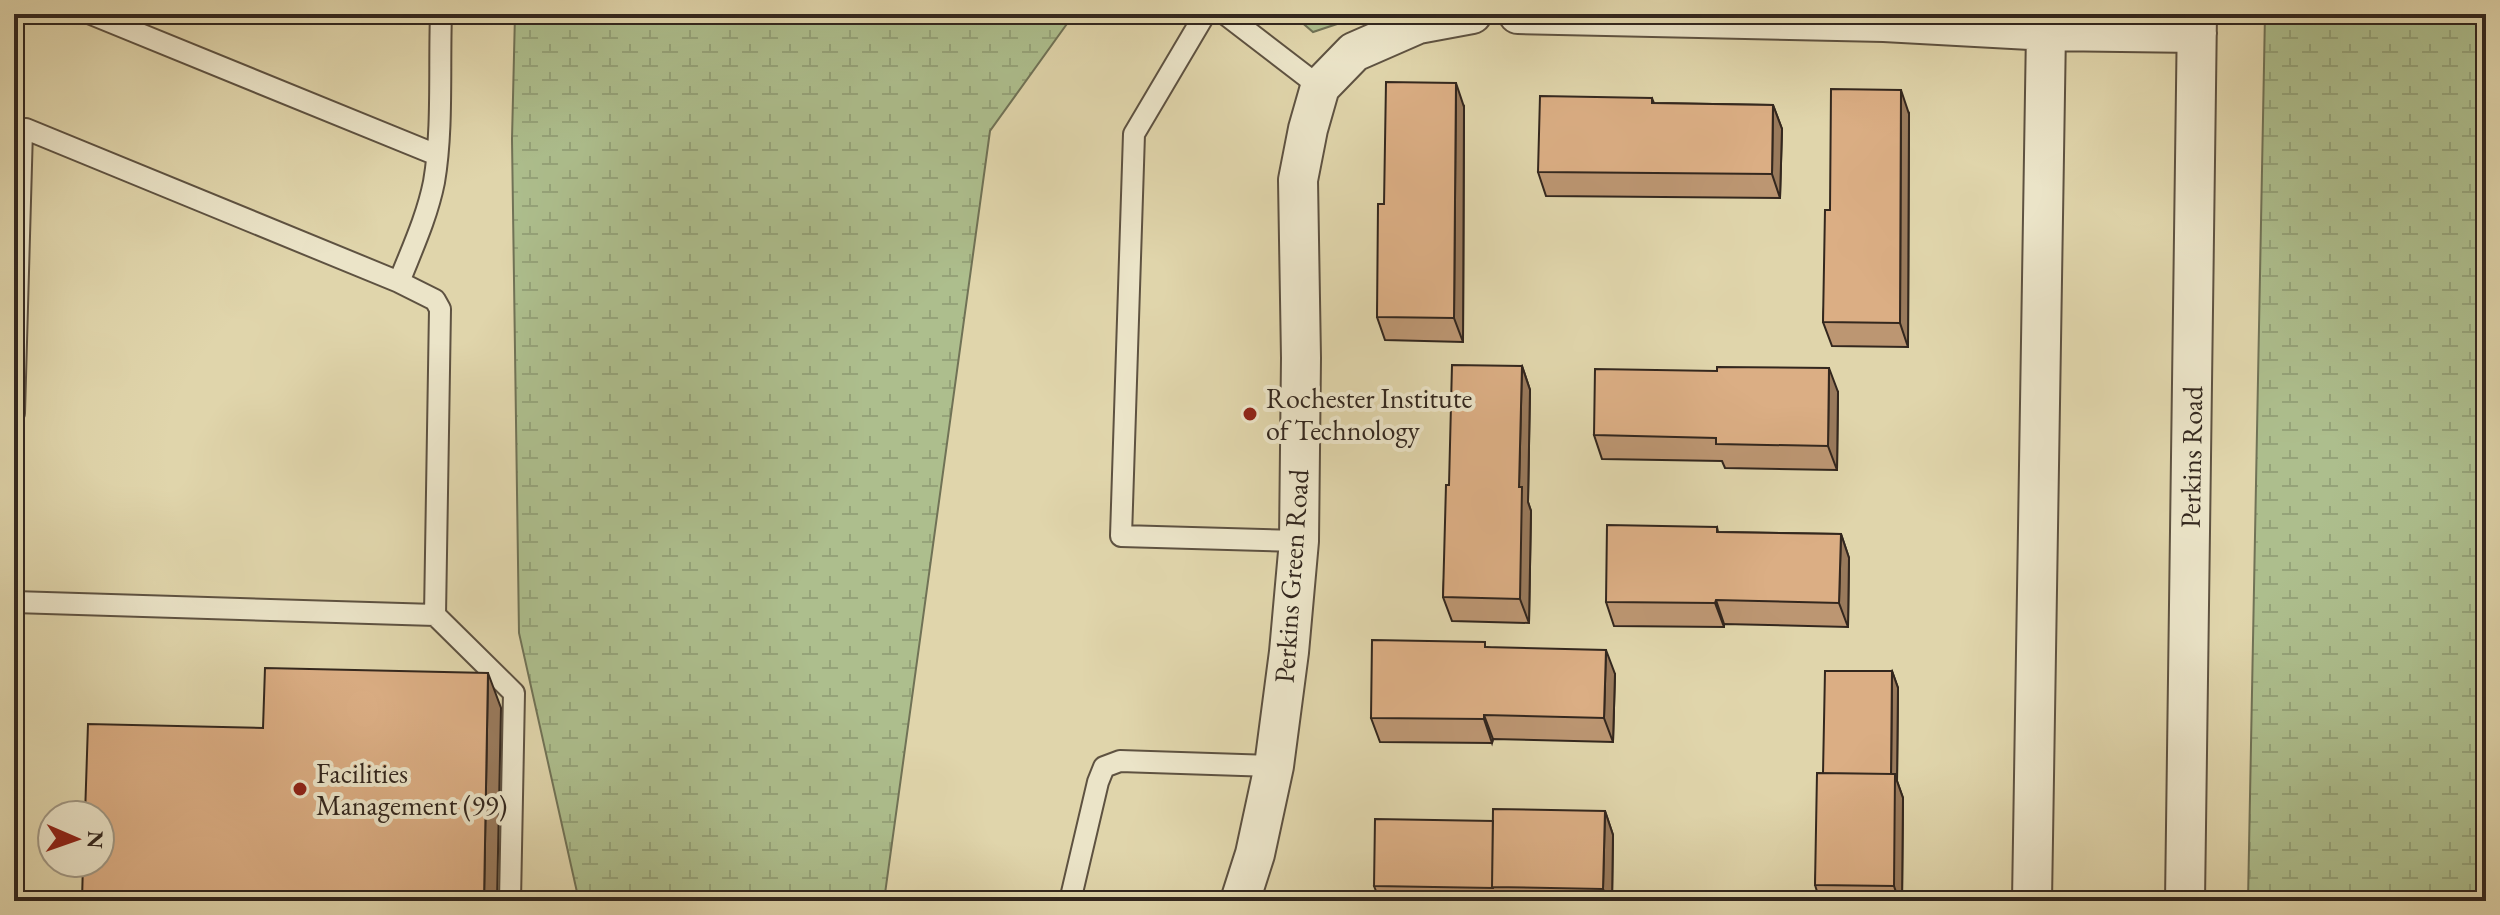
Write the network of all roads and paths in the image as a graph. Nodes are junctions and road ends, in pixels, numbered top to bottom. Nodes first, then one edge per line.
1 (91, 14) edge
2 (441, 14) edge
3 (1205, 14) edge
4 (1225, 14) edge
5 (1472, 14) edge
6 (1518, 14) edge
7 (1884, 18) edge
8 (2197, 23) edge
9 (2046, 31) junction
10 (1320, 87) junction
11 (437, 155) junction
12 (399, 282) junction
13 (14, 413) edge
14 (1299, 541) junction
15 (14, 602) edge
16 (435, 615) junction
17 (1274, 766) junction
18 (510, 901) edge
19 (1070, 901) edge
20 (1240, 901) edge
21 (2032, 901) edge
22 (2185, 901) edge

1 - 11 lane
2 - 11 lane
3 - 14 lane
4 - 10 lane
5 - 10 street, Perkins Green Road
6 - 7 street
7 - 9 street
8 - 9 street
8 - 22 street, Perkins Road
9 - 21 street
10 - 14 street, Perkins Green Road
11 - 12 lane
12 - 13 lane
12 - 16 lane
14 - 17 street, Perkins Green Road
15 - 16 lane
16 - 18 lane
17 - 19 lane
17 - 20 street, Perkins Green Road

